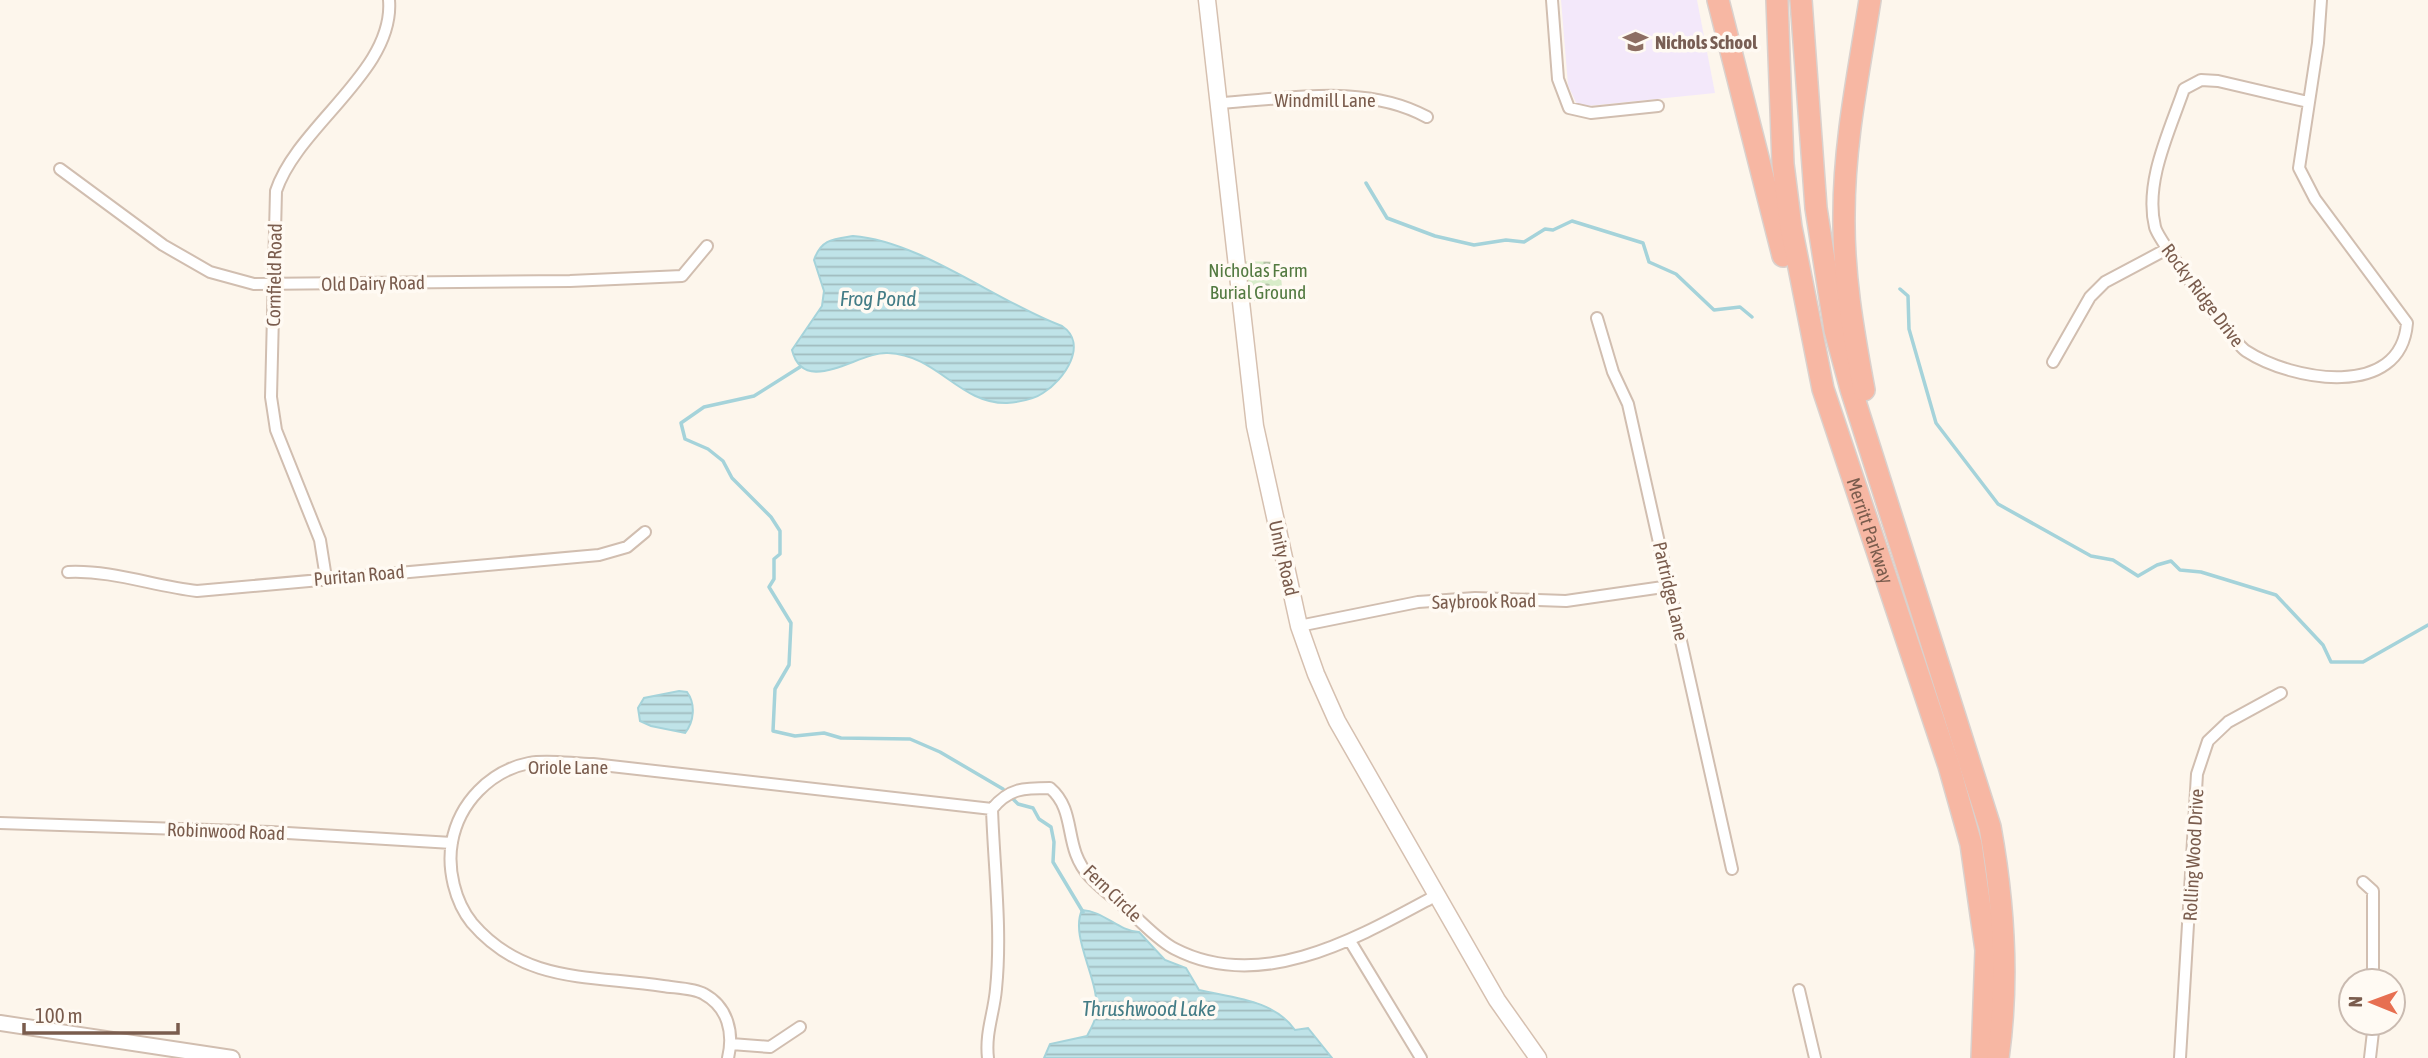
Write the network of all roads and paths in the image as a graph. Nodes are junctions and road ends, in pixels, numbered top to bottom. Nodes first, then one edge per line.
1 (389, 0) edge
2 (1207, 0) edge
3 (1552, 0) edge
4 (1718, 0) edge
5 (1777, 0) edge
6 (1801, 0) edge
7 (1870, 0) edge
8 (2321, 0) edge
9 (2308, 102) junction
10 (1219, 103) junction
11 (1658, 106) dead end
12 (1427, 117) dead end
13 (60, 169) dead end
14 (707, 246) dead end
15 (2167, 249) junction
16 (273, 284) junction
17 (1597, 318) dead end
18 (2053, 362) dead end
19 (1823, 389) junction
20 (1882, 481) junction
21 (645, 532) dead end
22 (68, 572) dead end
23 (326, 578) junction
24 (1670, 586) junction
25 (1299, 626) junction
26 (2281, 693) dead end
27 (992, 810) junction
28 (0, 823) edge
29 (452, 843) junction
30 (1732, 869) dead end
31 (2363, 882) dead end
32 (1435, 896) junction
33 (1350, 941) junction
34 (2373, 967) edge
35 (1799, 990) dead end
36 (0, 1023) edge
37 (800, 1027) dead end
38 (2372, 1037) edge
39 (731, 1044) junction
40 (232, 1058) edge
41 (728, 1058) edge
42 (988, 1058) edge
43 (1421, 1058) edge
44 (1538, 1058) edge
45 (1815, 1058) edge
46 (1982, 1058) edge
47 (1998, 1058) edge
48 (2180, 1058) edge
49 (2370, 1058) edge

1 - 16 street, Cornfield Road
2 - 10 main road, Unity Road
3 - 11 street
4 - 19 highway
5 - 19 highway, Merritt Parkway
6 - 20 highway, Merritt Parkway
7 - 20 highway
8 - 9 street, Rocky Ridge Drive
9 - 15 street, Rocky Ridge Drive
9 - 15 street, Rocky Ridge Drive
10 - 12 street, Windmill Lane
10 - 25 main road, Unity Road
13 - 16 street, Old Dairy Road
14 - 16 street, Old Dairy Road
15 - 18 street
16 - 23 street, Cornfield Road
17 - 24 street, Partridge Lane
19 - 46 highway, Merritt Parkway
20 - 47 highway, Merritt Parkway
21 - 23 street, Puritan Road
22 - 23 street, Puritan Road
24 - 25 street, Saybrook Road
24 - 30 street, Partridge Lane
25 - 32 main road, Unity Road
26 - 48 street, Rolling Wood Drive
27 - 29 street, Oriole Lane
27 - 33 street, Fern Circle
27 - 42 street
28 - 29 street, Robinwood Road
29 - 39 street, Oriole Lane
31 - 34 street
32 - 33 street, Fern Circle
32 - 44 main road, Unity Road
33 - 43 street
35 - 45 street
36 - 40 street
37 - 39 street
38 - 49 street
39 - 41 street

